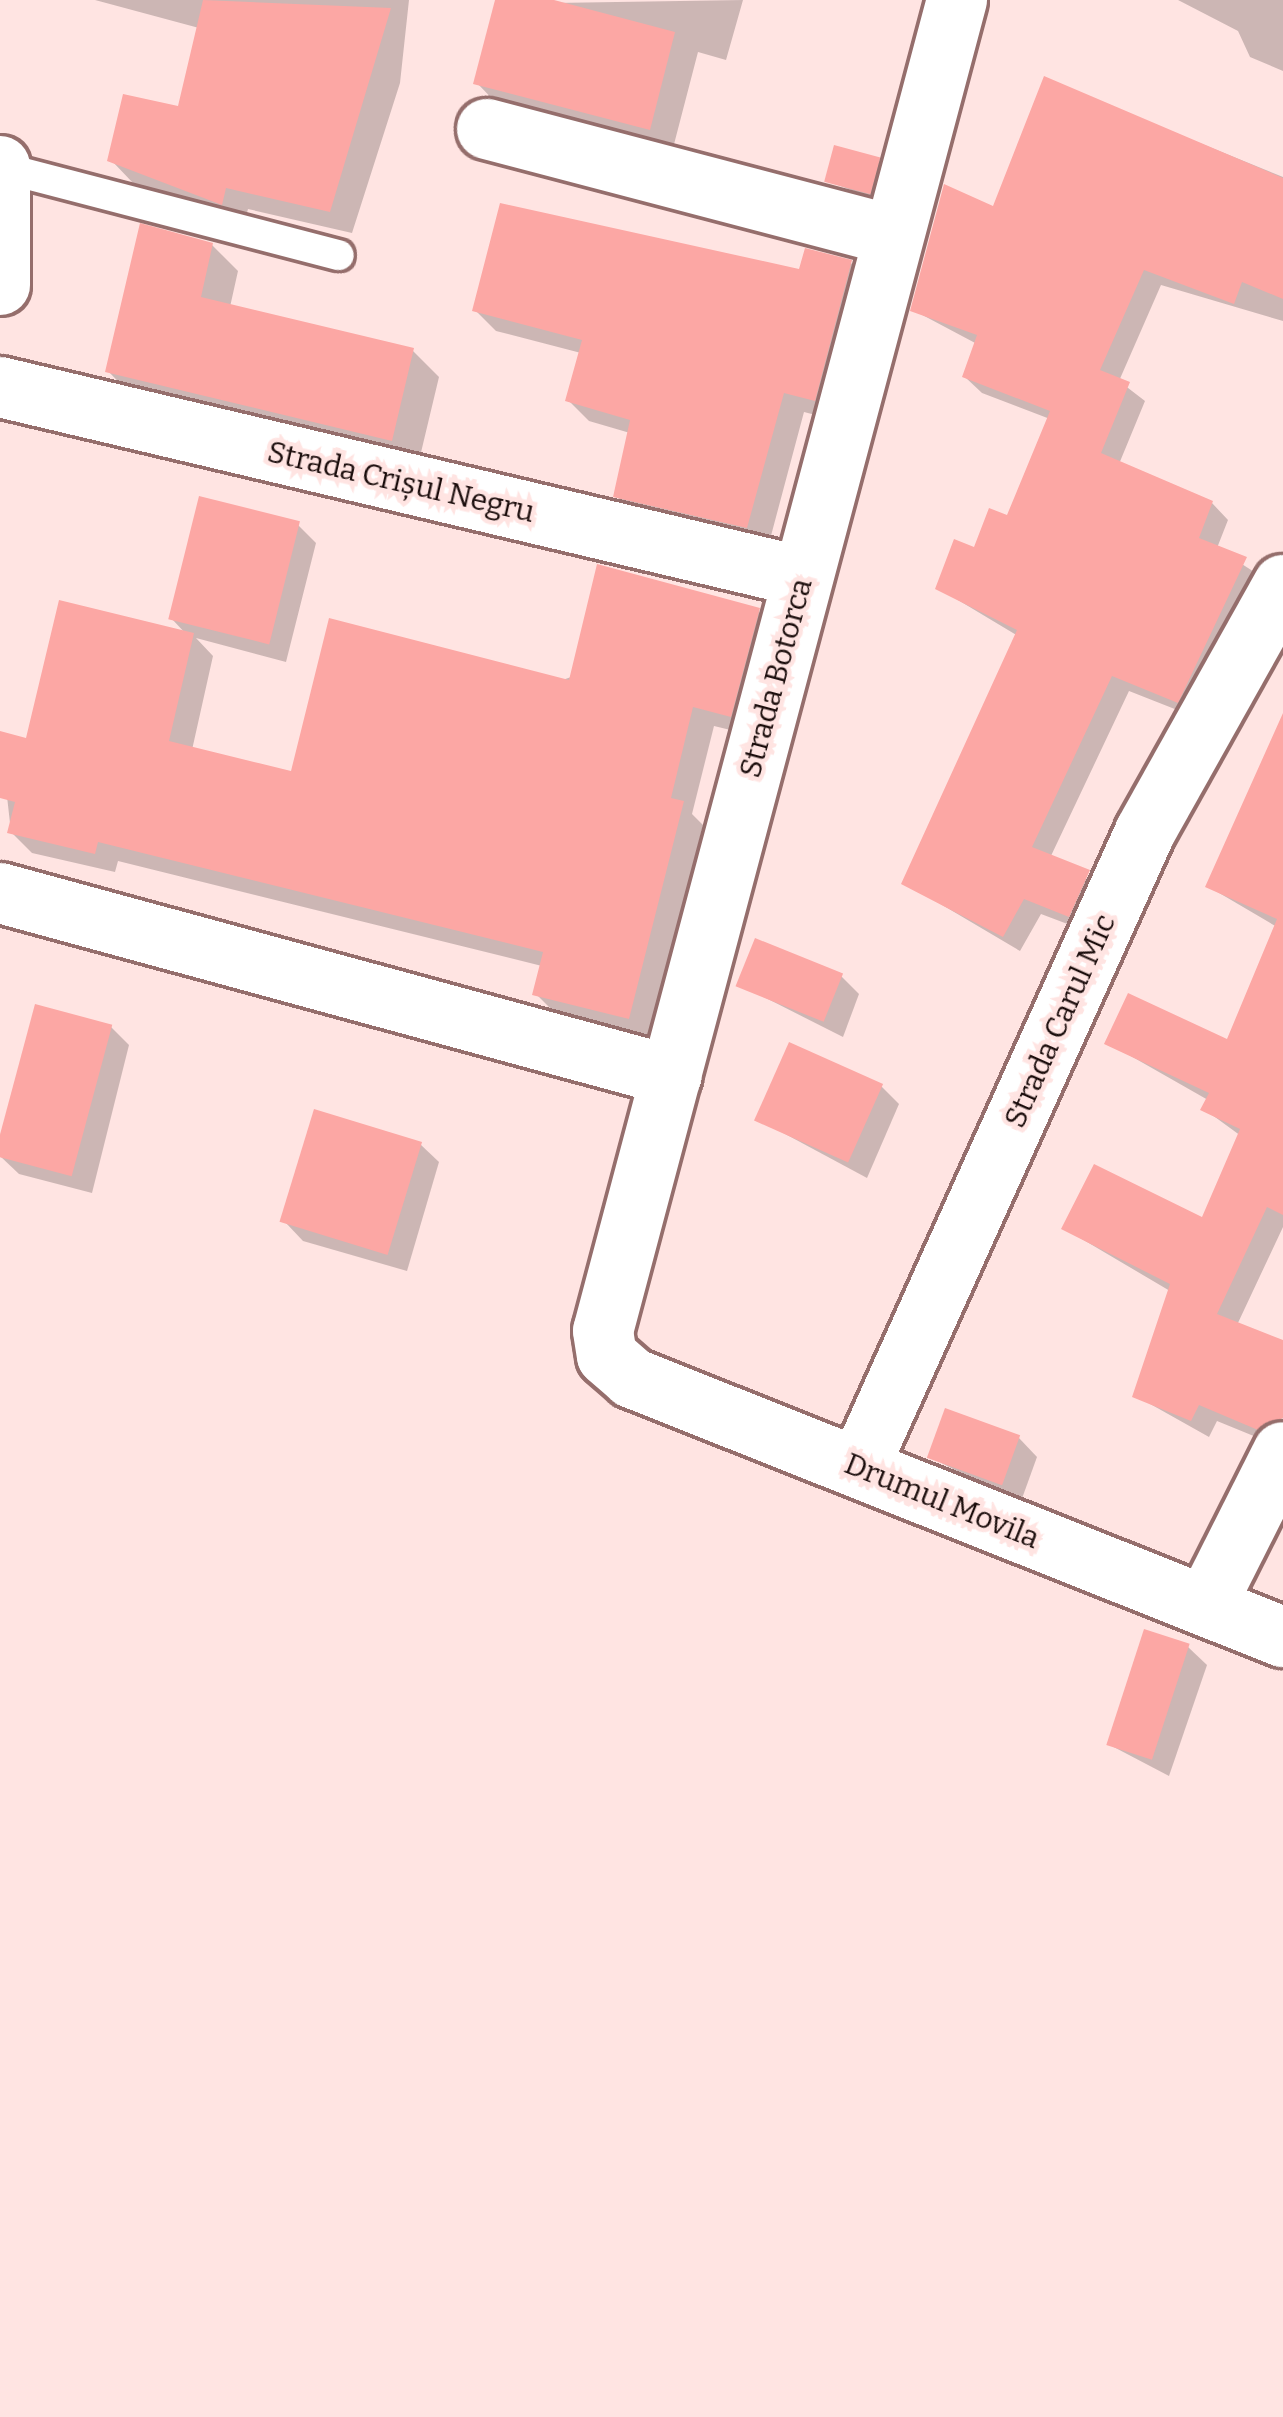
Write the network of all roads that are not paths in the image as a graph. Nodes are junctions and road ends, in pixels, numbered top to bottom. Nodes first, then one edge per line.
1 (957, 0) edge
2 (487, 130) dead end
3 (0, 167) edge
4 (892, 235) junction
5 (339, 255) dead end
6 (0, 285) edge
7 (0, 387) edge
8 (802, 577) junction
9 (1283, 585) edge
10 (0, 893) edge
11 (672, 1076) junction
12 (607, 1357) joint
13 (1283, 1452) edge
14 (859, 1468) junction
15 (1206, 1606) junction
16 (1283, 1637) edge

1 - 4 street, Strada Botorca
2 - 4 street
3 - 5 lane
3 - 6 street
4 - 8 street, Strada Botorca
7 - 8 street, Strada Crișul Negru
8 - 11 street, Strada Botorca
9 - 14 street, Strada Carul Mic
10 - 11 street
11 - 12 street, Strada Botorca
12 - 14 street, Drumul Movila
13 - 15 street
14 - 15 street, Drumul Movila
15 - 16 street, Drumul Movila

